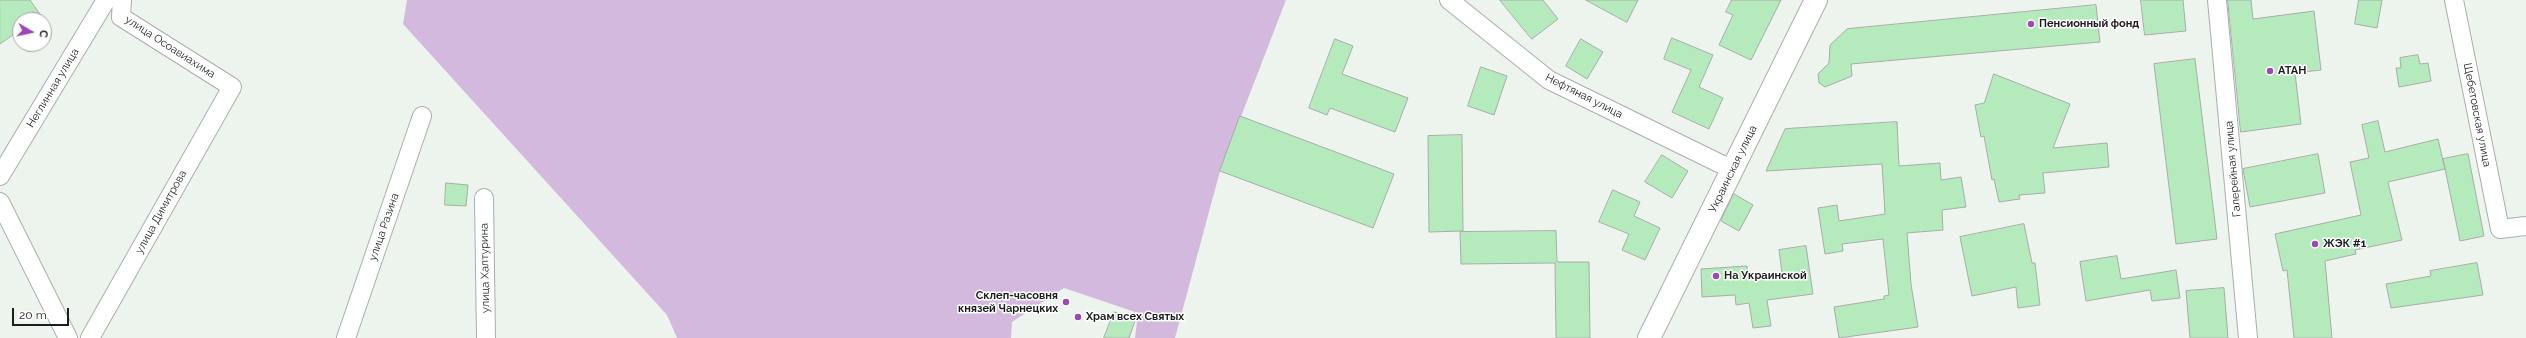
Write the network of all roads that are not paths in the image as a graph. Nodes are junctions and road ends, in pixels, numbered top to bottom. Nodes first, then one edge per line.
1 (106, 0) edge
2 (122, 0) edge
3 (1449, 0) edge
4 (1816, 0) edge
5 (2217, 0) edge
6 (2454, 0) edge
7 (232, 87) joint
8 (422, 116) dead end
9 (1733, 170) junction
10 (0, 176) edge
11 (484, 198) dead end
12 (0, 202) edge
13 (2526, 226) edge
14 (68, 338) edge
15 (90, 338) edge
16 (346, 338) edge
17 (486, 338) edge
18 (1649, 338) edge
19 (2248, 338) edge

1 - 10 street, Неглинная улица
2 - 7 street, улица Осоавиахима
3 - 9 street, Нефтяная улица
4 - 9 main road, Украинская улица
5 - 19 street, Галерейная улица
6 - 13 street, Щебетовская улица
7 - 15 street, улица Димитрова
8 - 16 street, улица Разина
9 - 18 main road, Украинская улица
11 - 17 street, улица Халтурина
12 - 14 street

